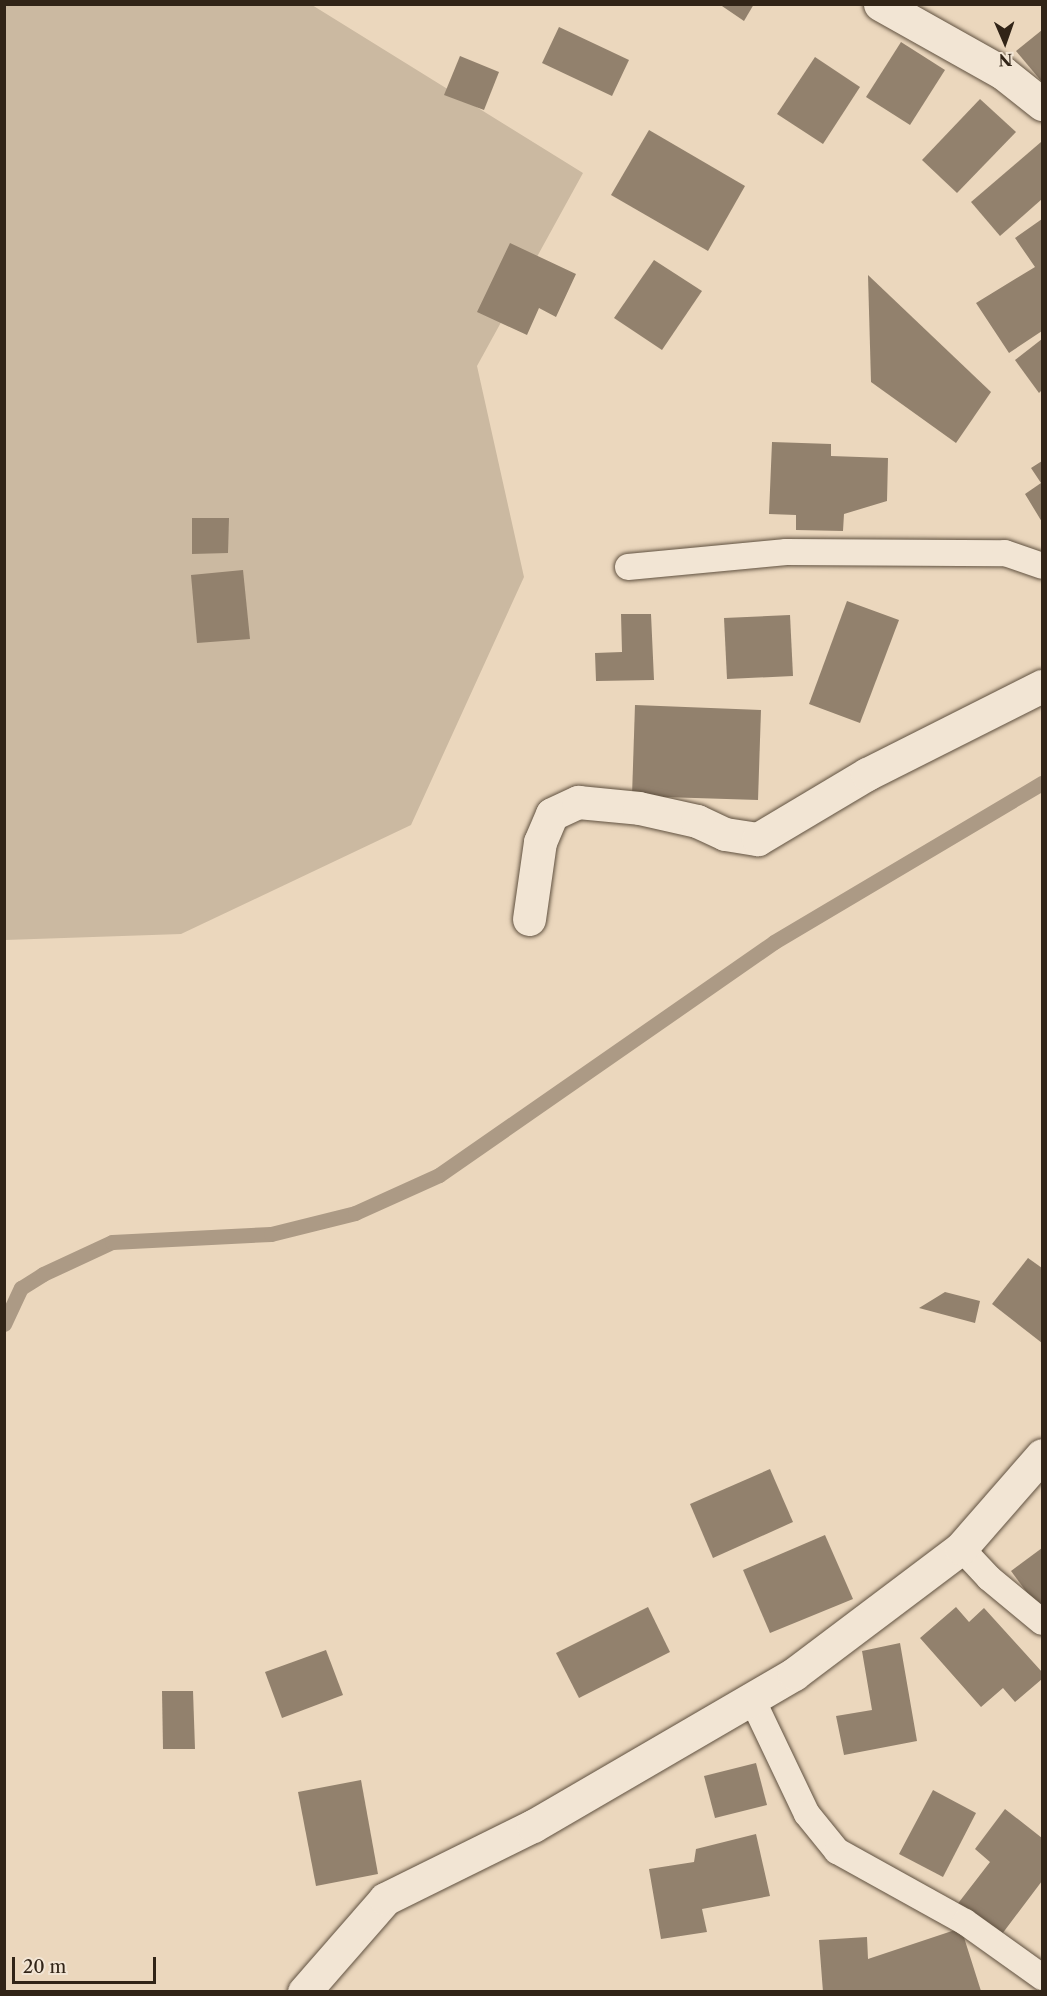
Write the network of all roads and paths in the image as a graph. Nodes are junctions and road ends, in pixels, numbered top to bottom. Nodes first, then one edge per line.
1 (880, 4) edge
2 (1042, 104) edge
3 (1042, 566) edge
4 (628, 567) dead end
5 (1042, 686) edge
6 (529, 919) dead end
7 (1042, 1455) edge
8 (961, 1548) junction
9 (1042, 1622) edge
10 (753, 1701) junction
11 (1042, 1977) edge
12 (304, 1992) edge

1 - 2 street
3 - 4 lane
5 - 6 street
7 - 8 street
8 - 9 lane
8 - 10 street
10 - 11 lane
10 - 12 street

